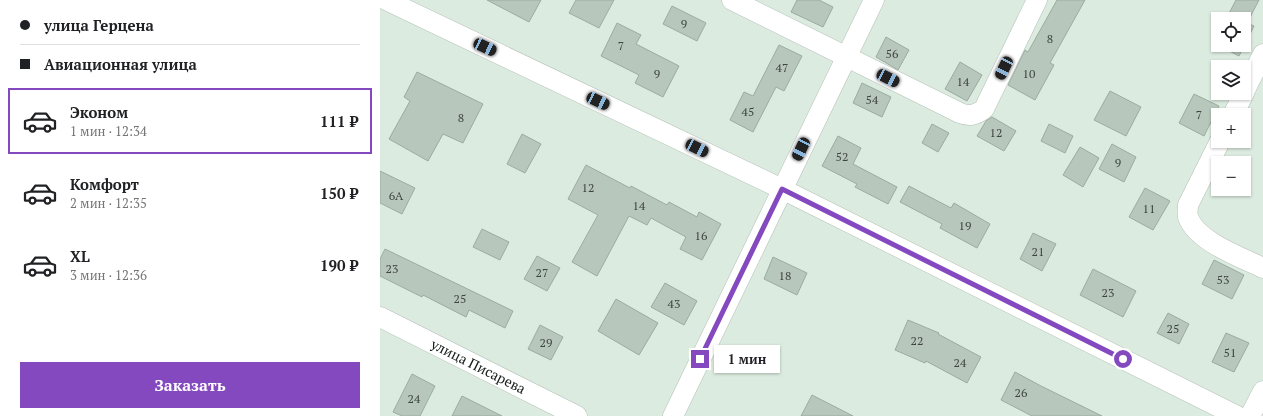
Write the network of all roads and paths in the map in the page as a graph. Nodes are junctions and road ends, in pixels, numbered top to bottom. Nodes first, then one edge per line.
1 (386, 0) edge
2 (732, 0) edge
3 (874, 0) edge
4 (1037, 0) edge
5 (1263, 54) edge
6 (846, 56) junction
7 (1251, 79) edge
8 (1216, 148) edge
9 (782, 189) junction
10 (1263, 268) edge
11 (380, 317) edge
12 (1263, 390) edge
13 (577, 416) edge
14 (673, 416) edge
15 (1236, 416) edge
16 (1250, 416) edge

1 - 9 street
2 - 6 street
3 - 6 street
4 - 6 street
5 - 7 street
6 - 9 street
8 - 10 street
9 - 14 street
9 - 15 street
11 - 13 street, улица Писарева
12 - 16 street

